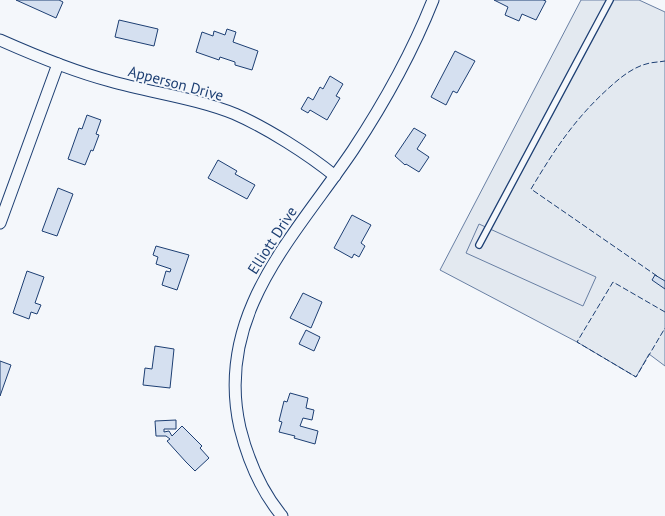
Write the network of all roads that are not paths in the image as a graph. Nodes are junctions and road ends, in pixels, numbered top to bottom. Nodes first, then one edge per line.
1 (433, 0) edge
2 (610, 0) edge
3 (0, 40) edge
4 (58, 64) junction
5 (335, 176) junction
6 (0, 223) edge
7 (479, 245) dead end
8 (282, 516) edge

1 - 5 street, Elliott Drive
2 - 7 lane
3 - 4 street, Apperson Drive
4 - 5 street, Apperson Drive
4 - 6 street
5 - 8 street, Elliott Drive

